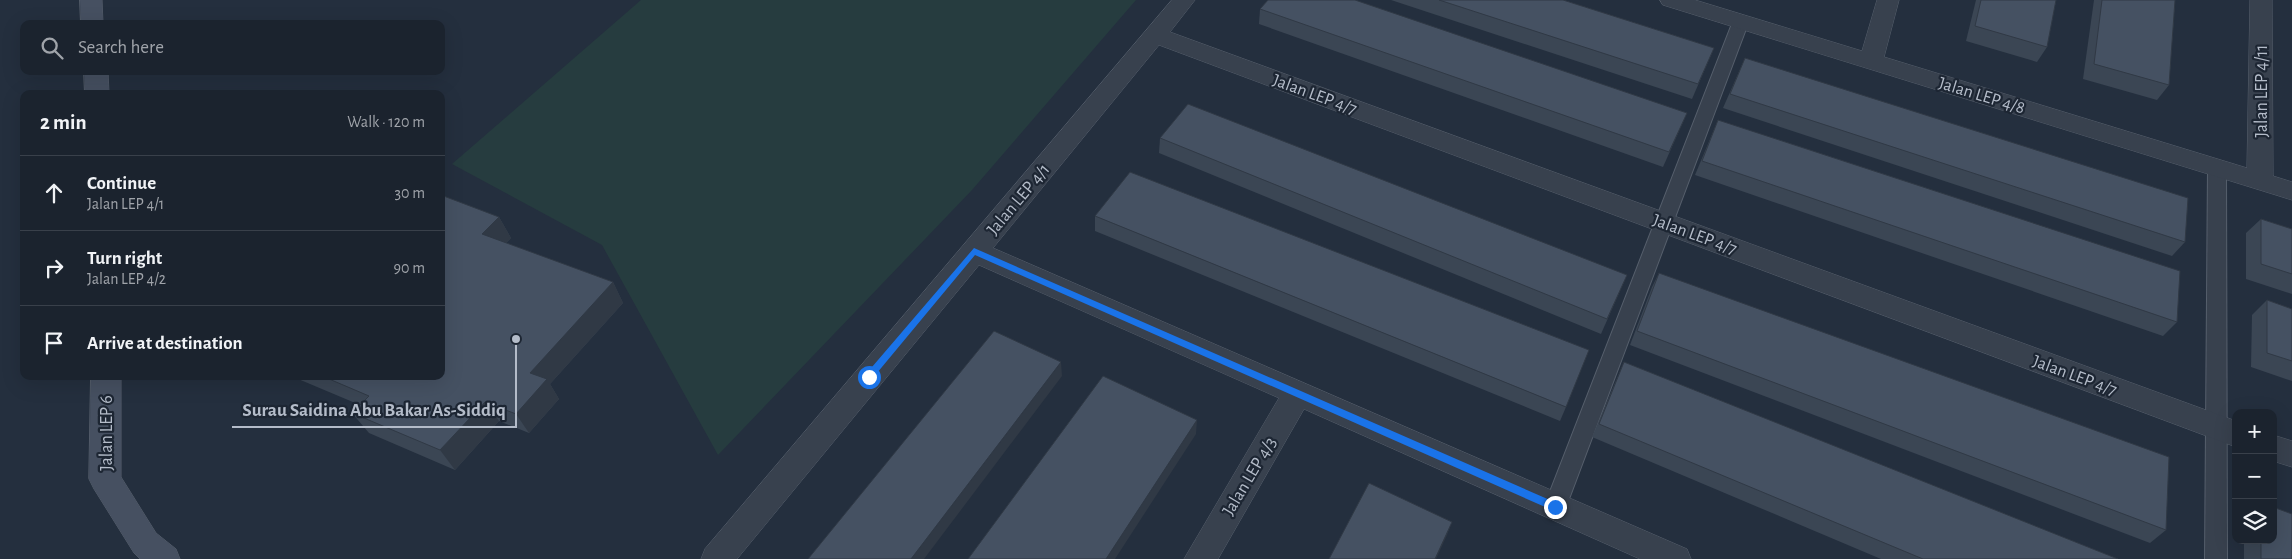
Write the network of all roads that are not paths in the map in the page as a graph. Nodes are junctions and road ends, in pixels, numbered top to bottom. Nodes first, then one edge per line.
1 (91, 0) edge
2 (1184, 0) edge
3 (1672, 0) edge
4 (1888, 0) edge
5 (2261, 0) edge
6 (92, 20) edge
7 (1741, 22) junction
8 (1155, 35) junction
9 (1871, 61) junction
10 (96, 75) edge
11 (97, 90) edge
12 (2217, 168) junction
13 (2260, 181) junction
14 (2292, 191) edge
15 (1663, 223) junction
16 (974, 251) junction
17 (106, 380) edge
18 (1298, 393) junction
19 (2226, 430) edge
20 (2277, 449) edge
21 (2292, 454) edge
22 (1555, 507) junction
23 (164, 559) edge
24 (717, 559) edge
25 (1200, 559) edge
26 (1674, 559) edge
27 (2216, 559) edge

1 - 6 street
2 - 8 street, Jalan LEP 4/1
3 - 7 street, Jalan LEP 4/8
4 - 9 street
5 - 13 street, Jalan LEP 4/11
7 - 9 street, Jalan LEP 4/8
7 - 15 lane
8 - 15 street, Jalan LEP 4/7
8 - 16 street, Jalan LEP 4/1
9 - 12 street, Jalan LEP 4/8
10 - 11 street
12 - 13 street, Jalan LEP 4/8
12 - 19 lane
13 - 14 street, Jalan LEP 4/8
15 - 19 street, Jalan LEP 4/7
15 - 22 lane
16 - 18 street
16 - 24 street, Jalan LEP 4/1
17 - 23 street, Jalan LEP 6
18 - 22 street
18 - 25 street, Jalan LEP 4/3
19 - 27 lane
20 - 21 street
22 - 26 street

